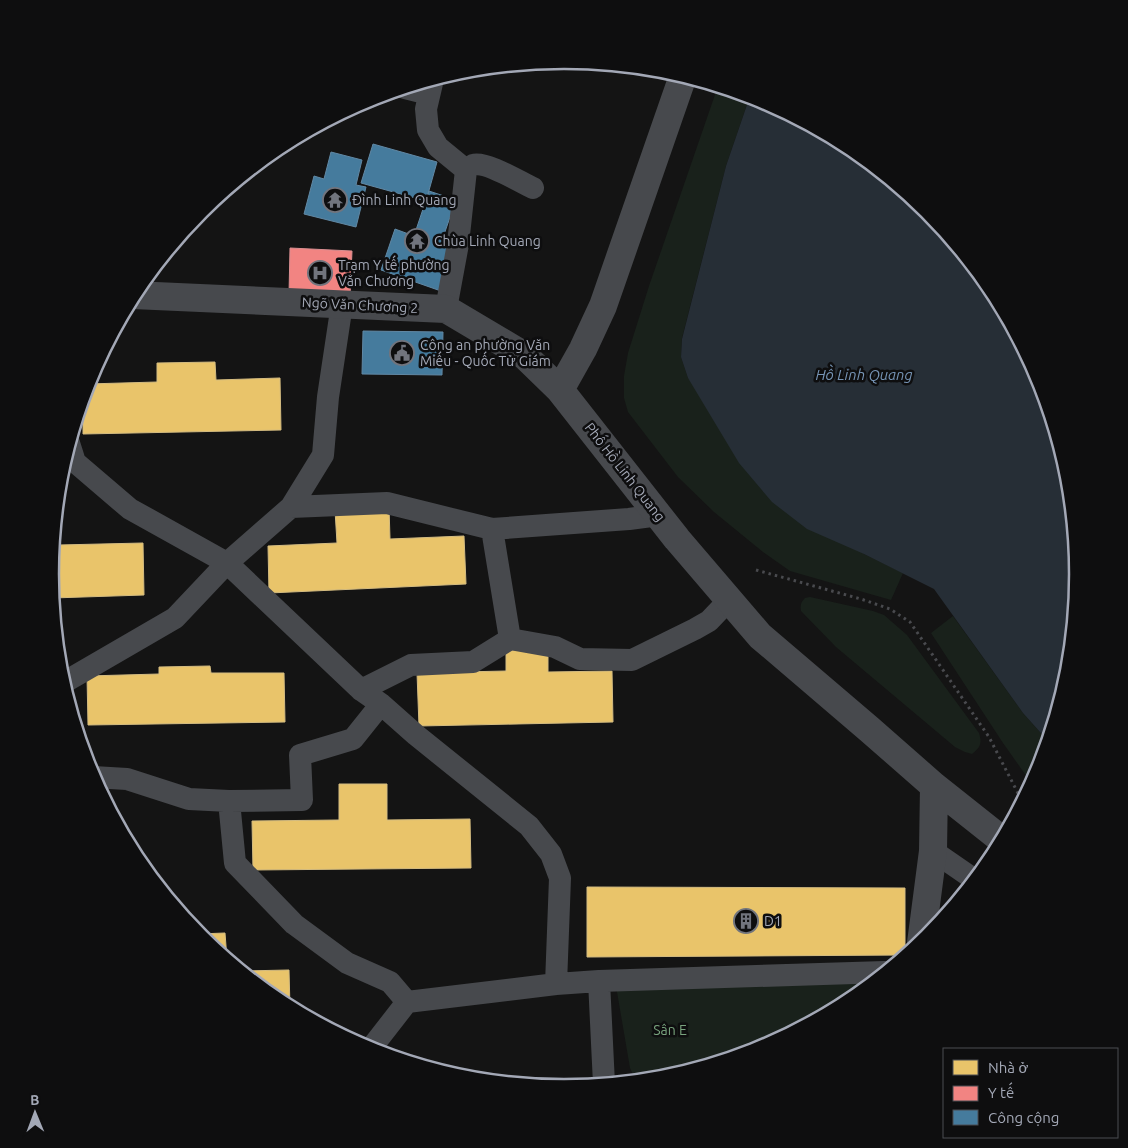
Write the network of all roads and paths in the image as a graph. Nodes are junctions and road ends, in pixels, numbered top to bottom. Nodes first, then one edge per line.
1 (681, 82) edge
2 (431, 86) edge
3 (466, 170) junction
4 (533, 188) dead end
5 (142, 295) edge
6 (342, 304) junction
7 (446, 309) junction
8 (560, 390) junction
9 (73, 456) edge
10 (291, 507) junction
11 (659, 515) junction
12 (492, 529) junction
13 (227, 564) junction
14 (756, 570) dead end
15 (729, 600) junction
16 (510, 639) junction
17 (70, 679) edge
18 (361, 690) junction
19 (381, 704) junction
20 (102, 778) edge
21 (934, 786) junction
22 (1018, 794) edge
23 (229, 801) junction
24 (996, 836) edge
25 (932, 851) junction
26 (969, 876) edge
27 (923, 929) edge
28 (875, 972) edge
29 (599, 981) junction
30 (556, 984) junction
31 (407, 1002) junction
32 (375, 1043) edge
33 (604, 1077) edge

1 - 8 street
2 - 3 lane
3 - 4 lane
3 - 7 lane
5 - 6 street, Ngõ Văn Chương 2
6 - 7 street, Ngõ Văn Chương 2
6 - 10 lane
7 - 8 street, Ngõ Văn Chương 2
8 - 11 street, Phố Hồ Linh Quang
9 - 13 lane
10 - 12 lane
10 - 13 lane
11 - 12 lane
11 - 15 street, Phố Hồ Linh Quang
12 - 16 lane
13 - 17 lane
13 - 18 lane
14 - 22 path
15 - 16 lane
15 - 21 street, Phố Hồ Linh Quang
16 - 18 lane
18 - 19 lane
19 - 23 lane
19 - 30 lane
20 - 23 lane
21 - 24 street, Phố Hồ Linh Quang
21 - 25 street
23 - 31 lane
25 - 26 lane
25 - 27 street
28 - 29 lane
29 - 30 lane
29 - 33 lane
30 - 31 lane
31 - 32 lane

